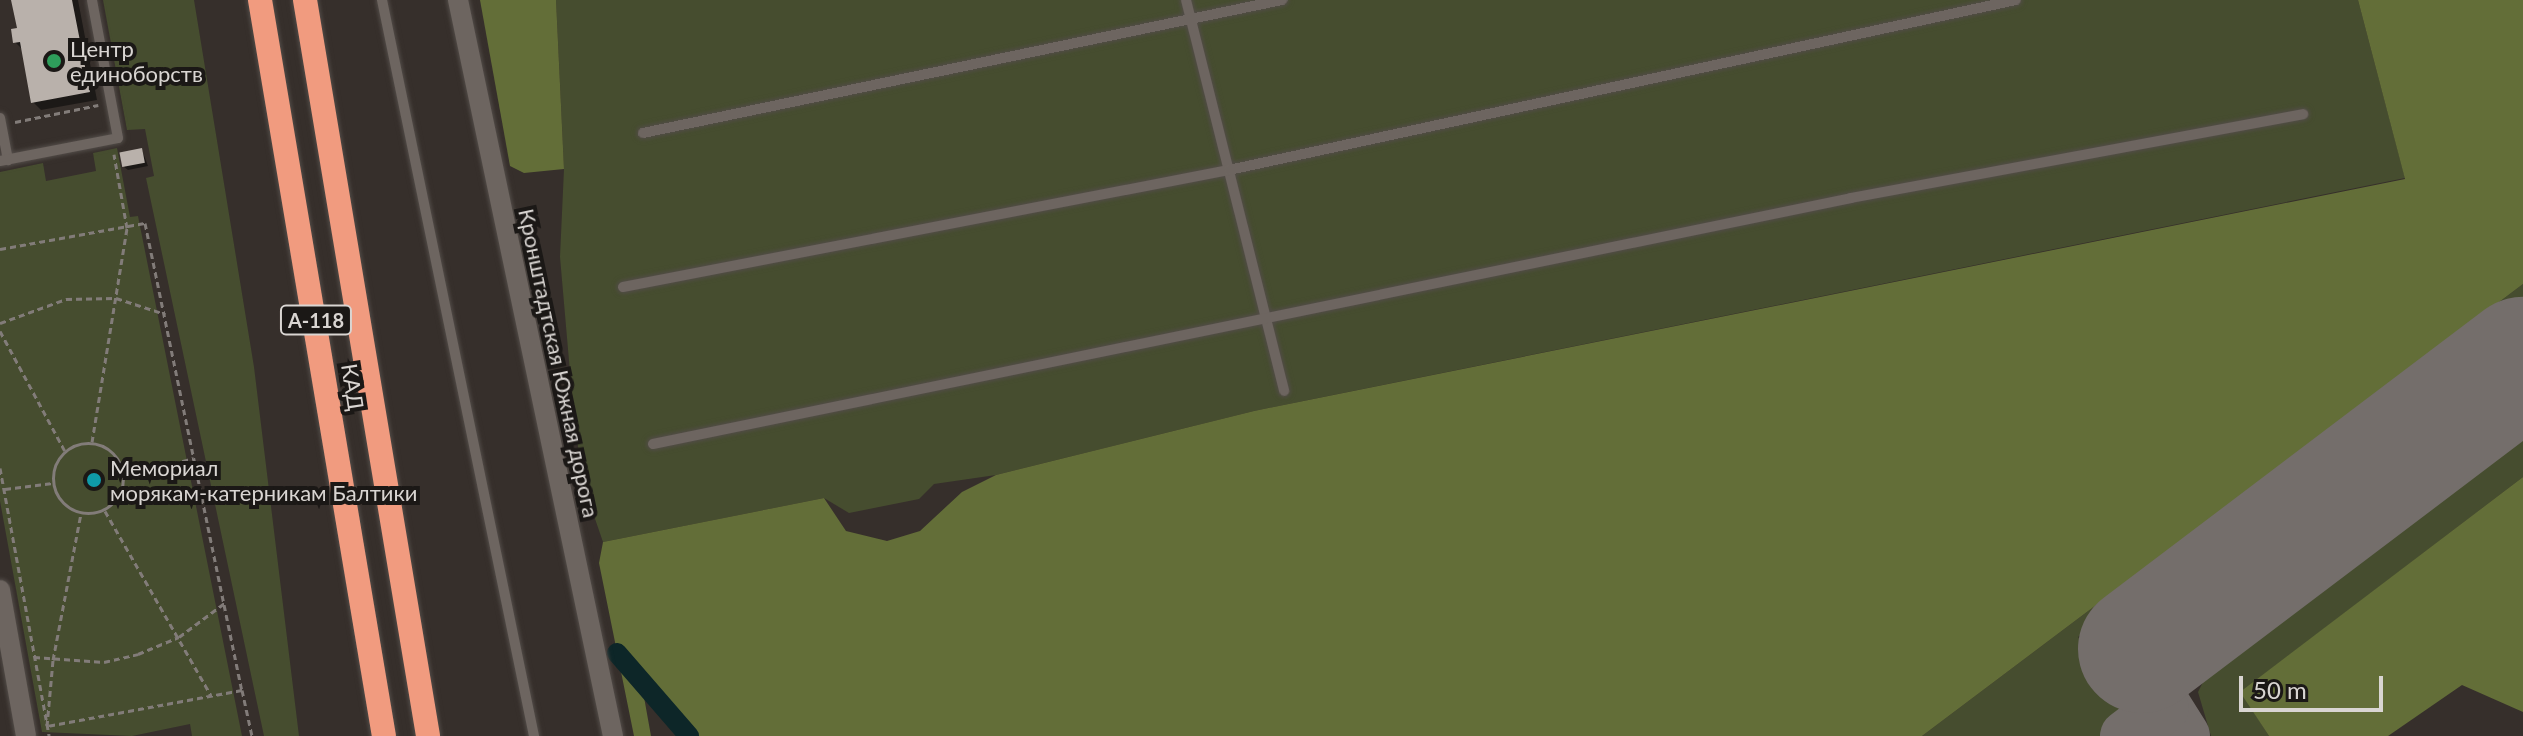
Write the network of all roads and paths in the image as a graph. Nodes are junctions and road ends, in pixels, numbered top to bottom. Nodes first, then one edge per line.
1 (92, 0) edge
2 (254, 0) edge
3 (305, 0) edge
4 (382, 0) edge
5 (458, 0) edge
6 (1186, 0) edge
7 (1282, 0) edge
8 (2016, 0) edge
9 (262, 12) edge
10 (1192, 22) junction
11 (112, 102) junction
12 (2303, 114) dead end
13 (1, 122) edge
14 (643, 133) dead end
15 (112, 139) junction
16 (4, 160) edge
17 (1229, 170) junction
18 (127, 228) junction
19 (0, 249) edge
20 (623, 287) dead end
21 (116, 298) junction
22 (165, 314) junction
23 (1266, 319) junction
24 (0, 323) edge
25 (0, 331) edge
26 (1284, 391) dead end
27 (92, 442) junction
28 (653, 444) dead end
29 (65, 451) junction
30 (194, 458) junction
31 (0, 468) edge
32 (124, 476) junction
33 (53, 483) junction
34 (4, 489) junction
35 (105, 511) junction
36 (81, 513) junction
37 (0, 590) edge
38 (226, 602) junction
39 (179, 637) junction
40 (34, 657) junction
41 (53, 660) junction
42 (6, 664) edge
43 (242, 690) junction
44 (211, 695) junction
45 (47, 726) junction
46 (26, 736) edge
47 (49, 736) edge
48 (252, 736) edge
49 (384, 736) edge
50 (428, 736) edge
51 (534, 736) edge
52 (613, 736) edge

1 - 11 lane
2 - 9 street
3 - 50 highway, КАД / А-118
4 - 51 lane
5 - 52 street, Кронштадтская Южная дорога
6 - 10 lane
7 - 10 lane
8 - 17 lane
9 - 49 highway, КАД / А-118
10 - 14 lane
10 - 17 lane
11 - 13 path
11 - 15 lane
12 - 23 lane
13 - 16 lane
15 - 16 lane
15 - 18 path
17 - 20 lane
17 - 23 lane
18 - 19 path
18 - 21 path
18 - 22 path
21 - 22 path
21 - 24 path
21 - 27 path
22 - 30 path
23 - 26 lane
23 - 28 lane
25 - 29 path
27 - 29 path
27 - 32 path
29 - 33 path
30 - 32 path
30 - 38 path
31 - 34 path
32 - 35 path
33 - 34 path
33 - 36 path
34 - 40 path
35 - 36 path
35 - 39 path
36 - 41 path
37 - 42 street
38 - 39 path
38 - 43 path
39 - 41 path
39 - 44 path
40 - 41 path
40 - 45 path
41 - 45 path
42 - 46 street
43 - 44 path
43 - 48 path
44 - 45 path
45 - 47 path

